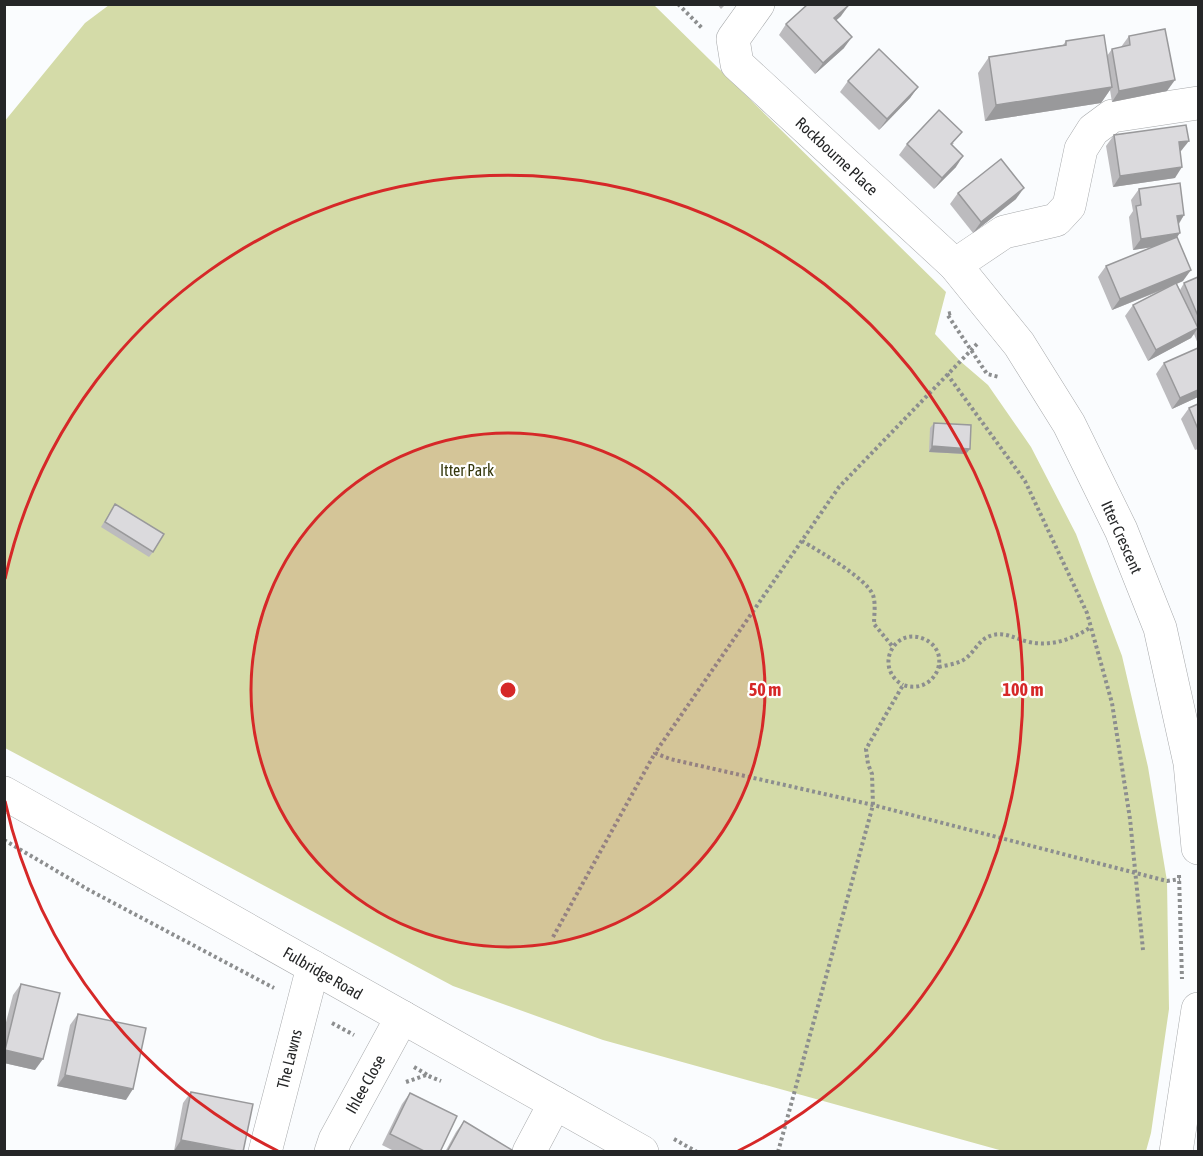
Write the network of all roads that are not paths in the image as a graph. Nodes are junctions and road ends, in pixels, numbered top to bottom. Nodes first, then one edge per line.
1 (758, 4) edge
2 (1198, 103) edge
3 (955, 265) junction
4 (4, 793) edge
5 (1188, 864) edge
6 (312, 967) junction
7 (1190, 998) edge
8 (402, 1017) junction
9 (555, 1103) junction
10 (265, 1152) edge
11 (331, 1152) edge
12 (529, 1152) edge
13 (642, 1152) edge
14 (1176, 1152) edge

1 - 3 street, Rockbourne Place
2 - 3 street
3 - 5 street, Itter Crescent
4 - 6 street, Fulbridge Road
6 - 8 street, Fulbridge Road
6 - 10 street, The Lawns
7 - 14 street
8 - 9 street, Fulbridge Road
8 - 11 street, Ihlee Close
9 - 12 street
9 - 13 street, Fulbridge Road

